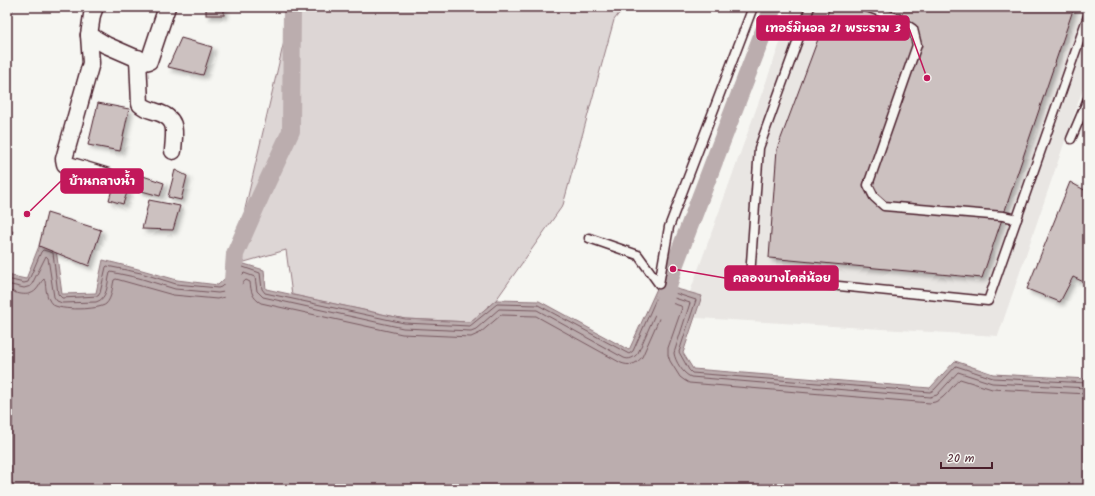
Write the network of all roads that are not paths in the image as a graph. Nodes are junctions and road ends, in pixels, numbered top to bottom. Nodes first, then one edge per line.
1 (95, 7) edge
2 (167, 7) edge
3 (753, 7) edge
4 (810, 7) edge
5 (867, 7) edge
6 (1088, 16) edge
7 (89, 35) junction
8 (138, 58) junction
9 (1088, 99) edge
10 (1071, 139) dead end
11 (173, 151) dead end
12 (108, 177) dead end
13 (1017, 219) junction
14 (589, 238) dead end

1 - 7 street
2 - 8 street
3 - 14 lane
4 - 13 lane
5 - 13 lane
6 - 13 lane
7 - 8 street
7 - 12 street
8 - 11 street
9 - 10 lane

